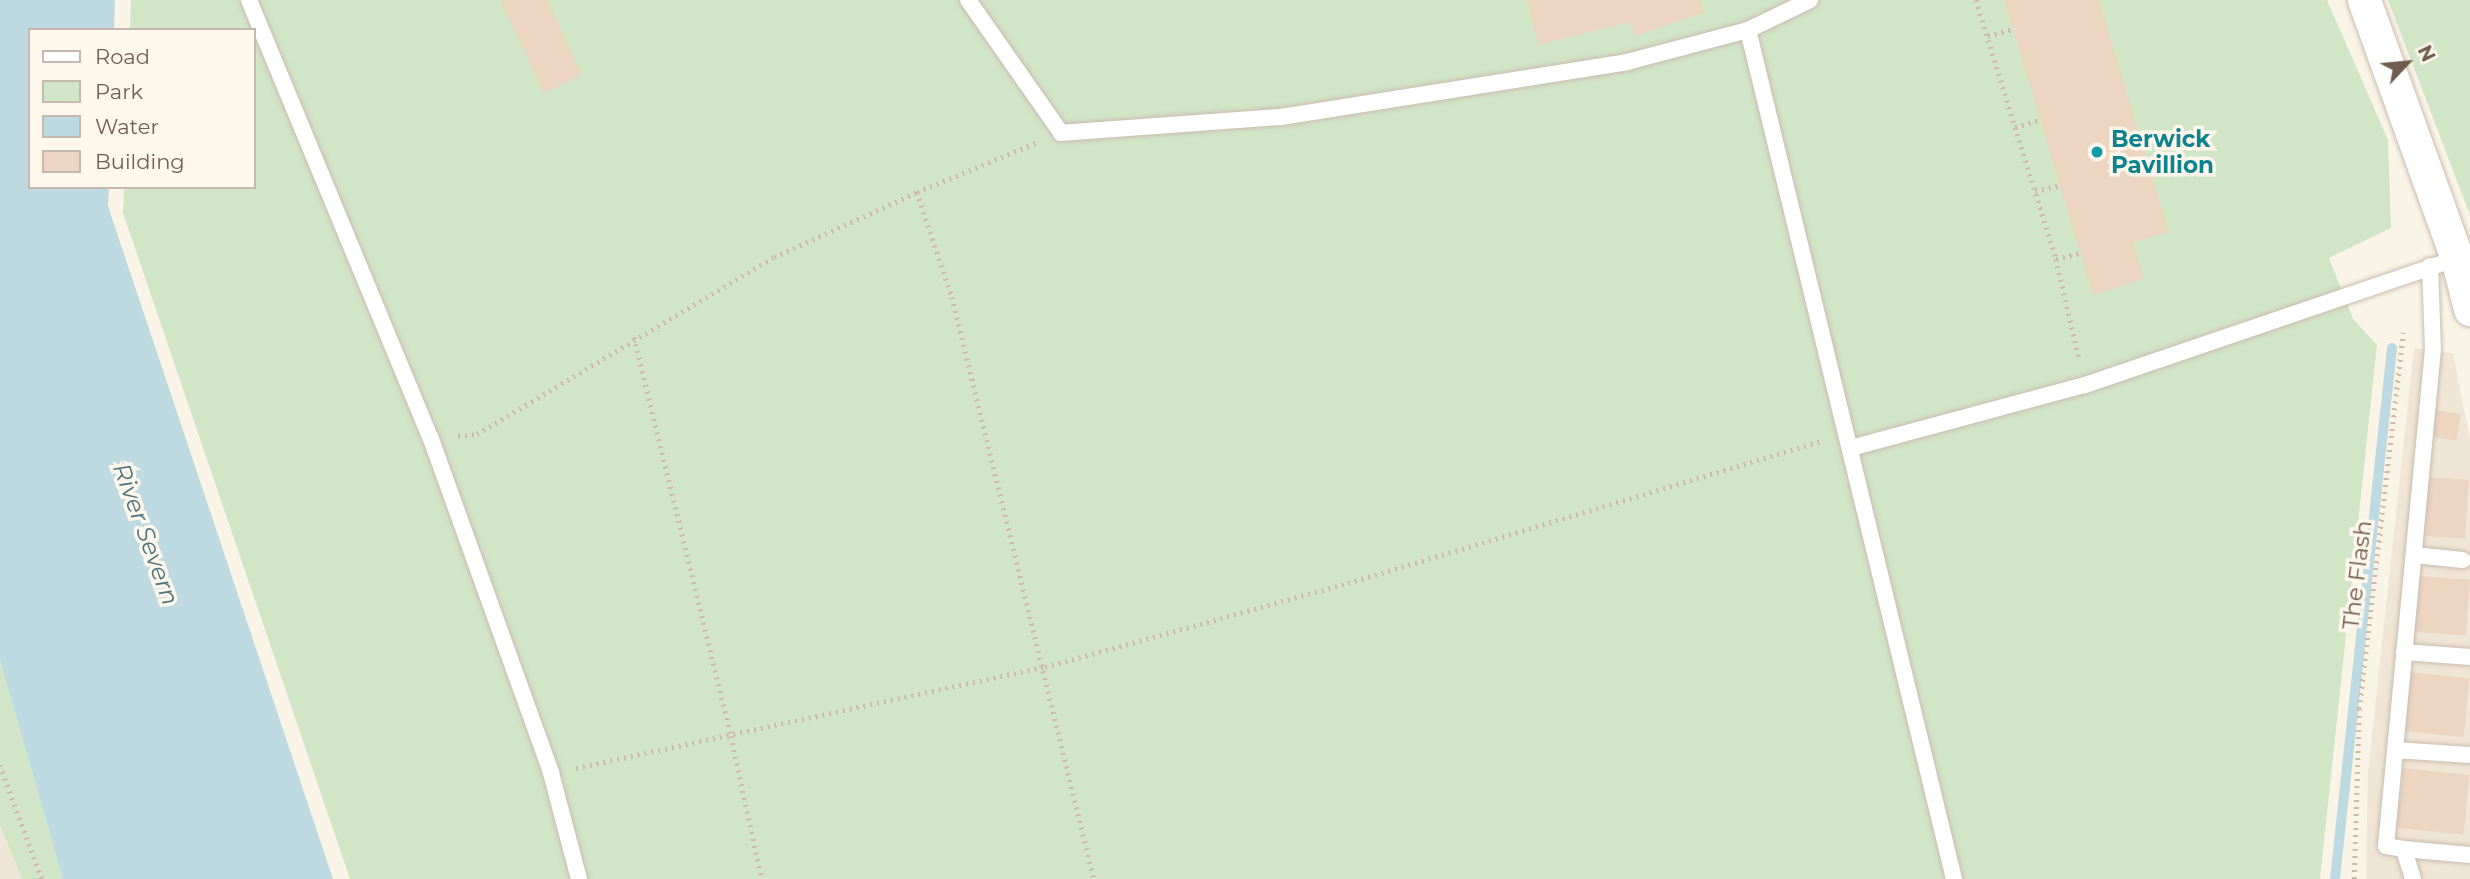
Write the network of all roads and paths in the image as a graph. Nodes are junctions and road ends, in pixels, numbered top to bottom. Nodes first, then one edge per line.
1 (249, 0) edge
2 (968, 0) edge
3 (1810, 0) edge
4 (1976, 0) edge
5 (2364, 0) edge
6 (2013, 29) dead end
7 (1748, 30) junction
8 (1988, 36) junction
9 (2040, 120) dead end
10 (2015, 127) junction
11 (1061, 133) junction
12 (2060, 185) dead end
13 (2035, 191) junction
14 (917, 192) junction
15 (2080, 253) dead end
16 (2056, 259) junction
17 (2444, 262) junction
18 (2400, 277) junction
19 (2470, 309) edge
20 (635, 337) junction
21 (2085, 384) junction
22 (431, 439) junction
23 (1849, 441) junction
24 (2414, 555) junction
25 (2463, 560) dead end
26 (2404, 652) junction
27 (2470, 657) edge
28 (1045, 667) junction
29 (731, 736) junction
30 (2395, 750) junction
31 (2470, 755) edge
32 (0, 765) edge
33 (551, 774) junction
34 (2404, 849) junction
35 (2470, 855) edge
36 (42, 879) edge
37 (579, 879) edge
38 (762, 879) edge
39 (1094, 879) edge
40 (1954, 879) edge
41 (2354, 879) edge
42 (2413, 879) edge

1 - 22 lane
2 - 11 lane
3 - 7 lane
4 - 8 path
5 - 17 street
6 - 8 path
7 - 11 lane
7 - 23 lane
8 - 10 path
9 - 10 path
10 - 13 path
11 - 14 path
12 - 13 path
13 - 16 path
14 - 20 path
14 - 28 path
15 - 16 path
16 - 21 path
17 - 18 lane
17 - 19 street
17 - 24 lane
18 - 21 lane
18 - 41 path, The Flash
20 - 22 path
20 - 29 path
21 - 23 lane
22 - 33 lane
23 - 28 path
23 - 40 lane
24 - 25 lane
24 - 26 lane
26 - 27 lane
26 - 30 lane
28 - 29 path
28 - 39 path
29 - 33 path
29 - 38 path
30 - 31 lane
30 - 34 lane
32 - 36 path
33 - 37 lane
34 - 35 lane
34 - 42 lane

